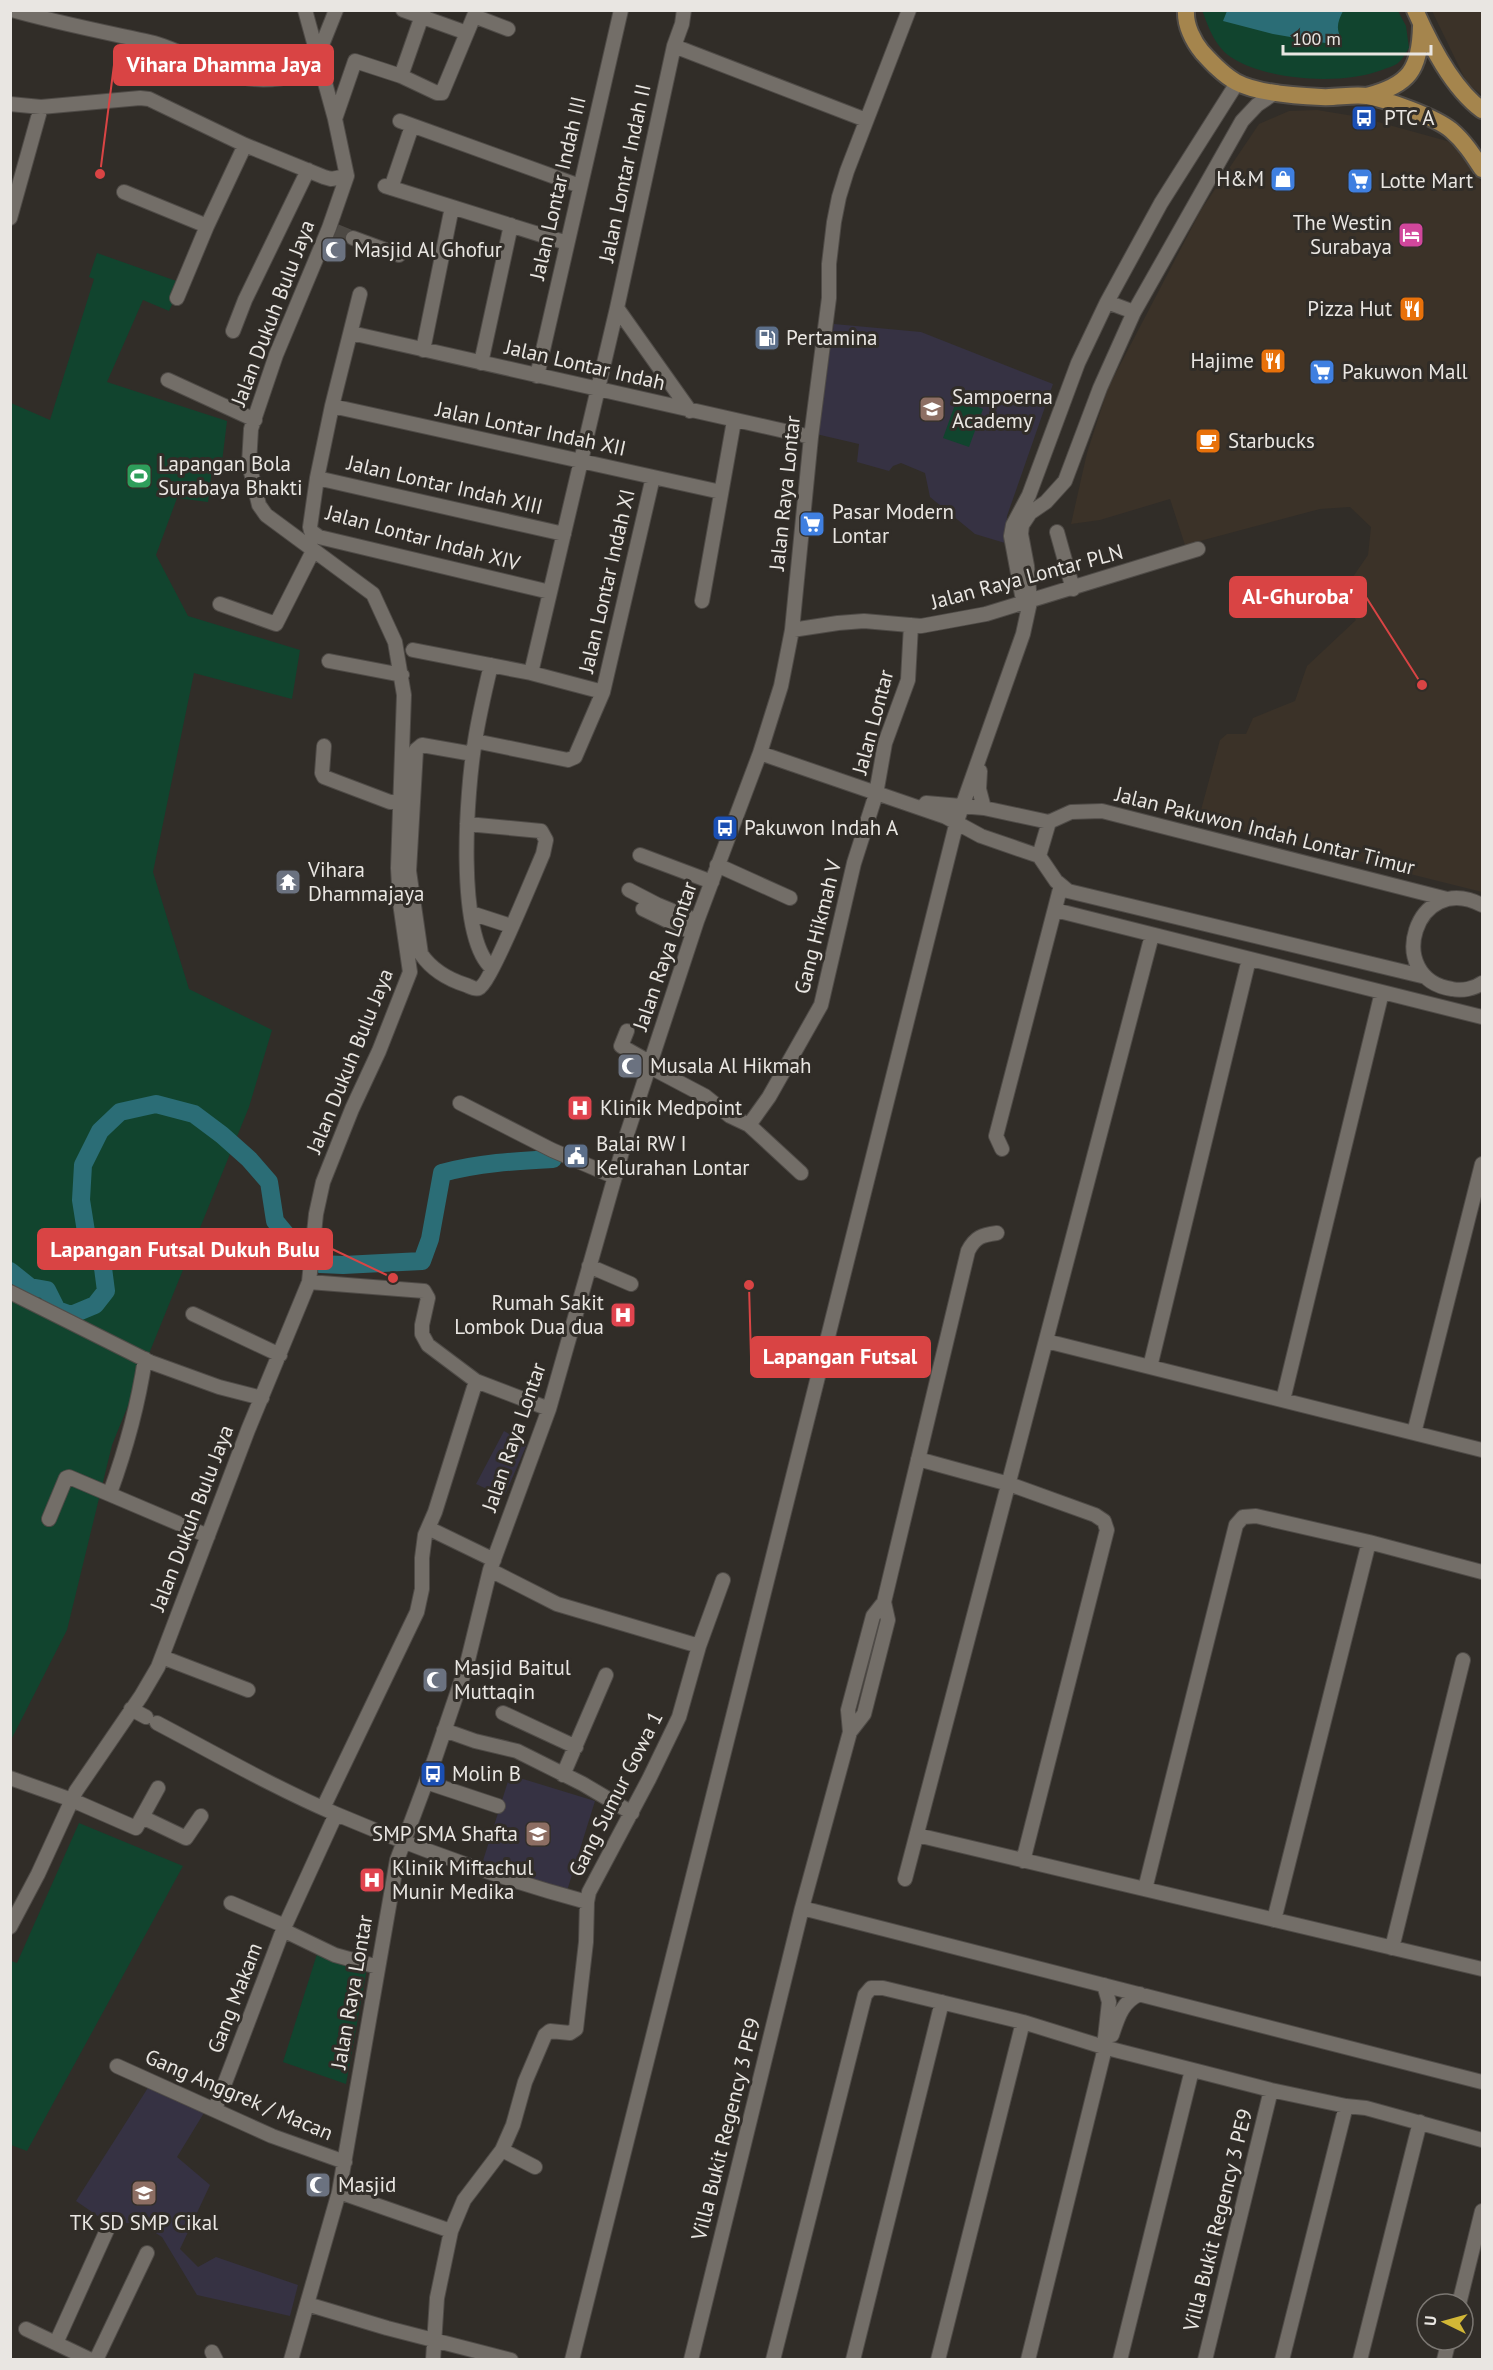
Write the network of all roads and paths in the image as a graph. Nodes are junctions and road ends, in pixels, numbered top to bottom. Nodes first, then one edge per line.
1 (12, 10) edge
2 (305, 10) edge
3 (336, 10) edge
4 (403, 10) edge
5 (621, 10) edge
6 (909, 10) edge
7 (1182, 12) edge
8 (684, 13) edge
9 (423, 14) edge
10 (1418, 18) edge
11 (508, 29) dead end
12 (467, 33) junction
13 (674, 46) junction
14 (318, 55) junction
15 (321, 69) junction
16 (401, 76) junction
17 (1237, 83) junction
18 (1276, 92) junction
19 (1367, 96) junction
20 (10, 104) edge
21 (41, 107) junction
22 (1482, 110) edge
23 (335, 119) junction
24 (1214, 119) junction
25 (866, 120) junction
26 (1235, 132) junction
27 (245, 145) junction
28 (1482, 169) edge
29 (308, 170) junction
30 (347, 177) junction
31 (580, 186) junction
32 (124, 192) dead end
33 (452, 207) junction
34 (10, 218) edge
35 (511, 225) junction
36 (207, 226) junction
37 (353, 237) tunnel mouth
38 (567, 243) junction
39 (399, 255) dead end
40 (360, 294) dead end
41 (177, 298) dead end
42 (1107, 302) junction
43 (617, 308) junction
44 (1134, 312) junction
45 (233, 331) dead end
46 (351, 333) junction
47 (423, 350) junction
48 (480, 363) junction
49 (537, 376) junction
50 (168, 380) dead end
51 (597, 389) junction
52 (332, 406) junction
53 (690, 411) junction
54 (255, 420) junction
55 (734, 421) junction
56 (811, 437) junction
57 (580, 461) junction
58 (653, 477) junction
59 (317, 478) junction
60 (721, 492) junction
61 (1057, 532) dead end
62 (564, 534) junction
63 (1198, 549) dead end
64 (313, 551) junction
65 (1073, 589) junction
66 (550, 592) junction
67 (702, 601) dead end
68 (220, 604) dead end
69 (1027, 605) junction
70 (911, 625) junction
71 (792, 630) junction
72 (413, 650) dead end
73 (329, 661) dead end
74 (491, 665) junction
75 (531, 673) junction
76 (402, 675) junction
77 (603, 692) junction
78 (324, 747) dead end
79 (474, 748) junction
80 (762, 749) junction
81 (980, 760) junction
82 (877, 790) junction
83 (401, 802) junction
84 (963, 807) junction
85 (984, 808) junction
86 (957, 821) junction
87 (1049, 822) junction
88 (467, 824) junction
89 (640, 855) dead end
90 (1039, 856) junction
91 (717, 865) junction
92 (708, 881) junction
93 (629, 890) dead end
94 (1068, 891) junction
95 (789, 898) dead end
96 (1447, 899) junction
97 (1482, 905) edge
98 (643, 909) dead end
99 (1054, 910) junction
100 (471, 913) junction
101 (511, 926) junction
102 (695, 927) junction
103 (1152, 935) junction
104 (1249, 959) junction
105 (492, 968) junction
106 (1426, 977) junction
107 (1482, 982) edge
108 (1468, 989) junction
109 (1382, 992) junction
110 (1482, 993) edge
111 (1482, 1017) edge
112 (627, 1030) dead end
113 (650, 1065) junction
114 (460, 1103) dead end
115 (749, 1125) junction
116 (1002, 1149) dead end
117 (1482, 1164) edge
118 (801, 1173) dead end
119 (615, 1177) junction
120 (997, 1233) dead end
121 (589, 1266) junction
122 (309, 1282) junction
123 (631, 1284) dead end
124 (10, 1292) edge
125 (193, 1314) dead end
126 (1046, 1341) junction
127 (280, 1355) junction
128 (144, 1359) junction
129 (1150, 1367) junction
130 (476, 1381) junction
131 (262, 1398) junction
132 (1283, 1400) junction
133 (549, 1408) junction
134 (1414, 1433) junction
135 (1482, 1450) edge
136 (918, 1459) junction
137 (1009, 1484) junction
138 (110, 1493) junction
139 (49, 1519) dead end
140 (428, 1528) junction
141 (208, 1536) junction
142 (1369, 1542) junction
143 (492, 1565) junction
144 (1482, 1572) edge
145 (723, 1580) dead end
146 (699, 1646) junction
147 (162, 1657) junction
148 (1463, 1660) dead end
149 (606, 1675) dead end
150 (248, 1690) dead end
151 (131, 1709) junction
152 (503, 1713) dead end
153 (444, 1730) junction
154 (576, 1747) junction
155 (563, 1775) junction
156 (10, 1778) edge
157 (426, 1782) junction
158 (158, 1788) dead end
159 (72, 1800) junction
160 (498, 1806) dead end
161 (329, 1811) junction
162 (632, 1813) junction
163 (201, 1816) dead end
164 (142, 1817) junction
165 (917, 1835) junction
166 (404, 1842) junction
167 (1023, 1861) junction
168 (905, 1880) dead end
169 (1145, 1889) junction
170 (587, 1902) junction
171 (231, 1903) dead end
172 (802, 1908) junction
173 (1274, 1920) junction
174 (10, 1927) edge
175 (284, 1928) junction
176 (1392, 1948) junction
177 (378, 1967) junction
178 (1482, 1969) edge
179 (1104, 1984) junction
180 (1140, 1994) junction
181 (942, 2002) junction
182 (1023, 2022) junction
183 (1104, 2050) junction
184 (117, 2066) dead end
185 (1192, 2070) junction
186 (1482, 2082) edge
187 (1271, 2090) junction
188 (1346, 2106) junction
189 (215, 2109) junction
190 (1420, 2122) junction
191 (1482, 2140) edge
192 (502, 2150) junction
193 (345, 2162) junction
194 (535, 2167) dead end
195 (339, 2192) junction
196 (1482, 2211) edge
197 (107, 2230) dead end
198 (451, 2231) junction
199 (147, 2253) dead end
200 (1462, 2292) edge
201 (307, 2304) junction
202 (26, 2329) dead end
203 (433, 2340) junction
204 (56, 2343) junction
205 (92, 2360) edge
206 (96, 2360) edge
207 (291, 2360) edge
208 (433, 2360) edge
209 (511, 2360) edge
210 (572, 2360) edge
211 (692, 2360) edge
212 (773, 2360) edge
213 (853, 2360) edge
214 (938, 2360) edge
215 (1028, 2360) edge
216 (1120, 2360) edge
217 (1205, 2360) edge
218 (1282, 2360) edge
219 (1360, 2360) edge

1 - 15 street
2 - 14 street
3 - 14 street
4 - 9 street
5 - 31 street, Jalan Lontar Indah III
6 - 25 street, Jalan Raya Lontar
7 - 17 main road
8 - 13 street, Jalan Lontar Indah II
9 - 12 street
9 - 16 street
10 - 19 main road
10 - 22 main road
11 - 12 street
12 - 16 street
13 - 25 street
13 - 43 street, Jalan Lontar Indah II
14 - 15 street
15 - 23 street
16 - 23 street
17 - 18 main road
17 - 24 street
18 - 19 main road
18 - 26 street
19 - 28 main road
20 - 21 street
21 - 27 street
21 - 34 street
23 - 30 street
24 - 26 street
24 - 42 street
25 - 56 street, Jalan Raya Lontar
26 - 44 street
27 - 29 street
27 - 36 street
29 - 30 street
29 - 45 street
30 - 54 street, Jalan Dukuh Bulu Jaya
31 - 33 street
31 - 38 street, Jalan Lontar Indah III
32 - 36 street
33 - 35 street
33 - 47 street
35 - 38 street
35 - 48 street
36 - 41 street
37 - 39 street
38 - 49 street, Jalan Lontar Indah III
40 - 46 street, Jalan Lontar Indah XIV
42 - 44 street
42 - 69 street
43 - 51 street, Jalan Lontar Indah II
43 - 53 street
44 - 69 street
46 - 47 street, Jalan Lontar Indah
46 - 52 street, Jalan Lontar Indah XIV
47 - 48 street, Jalan Lontar Indah
48 - 49 street, Jalan Lontar Indah
49 - 51 street, Jalan Lontar Indah
50 - 54 street
51 - 53 street, Jalan Lontar Indah
51 - 57 street, Jalan Lontar Indah II
52 - 57 street, Jalan Lontar Indah XII
52 - 59 street, Jalan Lontar Indah XIV
53 - 55 street, Jalan Lontar Indah
54 - 64 street, Jalan Dukuh Bulu Jaya
55 - 56 street, Jalan Lontar Indah
55 - 60 street
56 - 71 street, Jalan Raya Lontar
57 - 58 street, Jalan Lontar Indah XII
57 - 62 street, Jalan Lontar Indah II
58 - 60 street, Jalan Lontar Indah XII
58 - 77 street, Jalan Lontar Indah XI
59 - 62 street, Jalan Lontar Indah XIII
59 - 66 street, Jalan Lontar Indah XIV
60 - 67 street
61 - 65 street
62 - 66 street, Jalan Lontar Indah II
63 - 65 street, Jalan Raya Lontar PLN
64 - 68 street
64 - 76 street, Jalan Dukuh Bulu Jaya
65 - 69 street, Jalan Raya Lontar PLN
66 - 75 street, Jalan Lontar Indah II
69 - 70 street, Jalan Raya Lontar PLN
69 - 81 street
70 - 71 street, Jalan Raya Lontar PLN
70 - 82 street, Jalan Lontar
71 - 80 street, Jalan Raya Lontar
72 - 74 street, Jalan Lontar Indah XI
73 - 76 street
74 - 75 street, Jalan Lontar Indah XI
74 - 79 street
75 - 77 street, Jalan Lontar Indah XI
76 - 83 street, Jalan Dukuh Bulu Jaya
77 - 79 street
78 - 83 street
79 - 88 street
79 - 105 street
80 - 82 street
80 - 91 street, Jalan Raya Lontar
81 - 84 street
81 - 85 street
82 - 84 street
82 - 86 street
82 - 115 street, Gang Hikmah V
83 - 122 street, Jalan Dukuh Bulu Jaya
84 - 85 street
84 - 86 street
85 - 87 street
86 - 90 street
86 - 210 street
87 - 90 street
87 - 96 street, Jalan Pakuwon Indah Lontar Timur
88 - 100 street
88 - 101 street
89 - 92 street
90 - 94 street
91 - 92 street, Jalan Raya Lontar
91 - 95 street
92 - 102 street, Jalan Raya Lontar
93 - 102 street
94 - 99 street
94 - 106 street
96 - 97 street, Jalan Pakuwon Indah Lontar Timur
96 - 106 street
98 - 102 street
99 - 103 street
99 - 116 street
100 - 101 street
100 - 105 street
101 - 105 street
102 - 113 street, Jalan Raya Lontar
103 - 104 street
103 - 126 street
104 - 109 street
104 - 129 street
106 - 108 street
107 - 108 street
108 - 110 street
109 - 111 street
109 - 132 street
112 - 113 street
113 - 115 street
113 - 119 street, Jalan Raya Lontar
114 - 119 street
115 - 118 street
117 - 134 street
119 - 121 street, Jalan Raya Lontar
120 - 136 street, Villa Bukit Regency 3 PE9
121 - 123 street
121 - 133 street, Jalan Raya Lontar
122 - 127 street, Jalan Dukuh Bulu Jaya
122 - 130 street
124 - 128 street
125 - 127 street
126 - 129 street
126 - 137 street
127 - 131 street, Jalan Dukuh Bulu Jaya
128 - 131 street
128 - 138 street
129 - 132 street
130 - 133 street
130 - 140 street
131 - 141 street, Jalan Dukuh Bulu Jaya
132 - 134 street
133 - 143 street, Jalan Raya Lontar
134 - 135 street
136 - 137 street
136 - 172 street, Villa Bukit Regency 3 PE9
137 - 165 street
137 - 167 street
138 - 139 street
138 - 141 street
140 - 143 street
140 - 161 street
141 - 147 street, Jalan Dukuh Bulu Jaya
142 - 144 street
142 - 169 street
142 - 173 street
143 - 146 street
143 - 153 street, Jalan Raya Lontar
145 - 146 street, Gang Sumur Gowa 1
146 - 162 street, Gang Sumur Gowa 1
147 - 150 street
147 - 151 street, Jalan Dukuh Bulu Jaya
148 - 176 street
149 - 154 street
151 - 159 street, Jalan Dukuh Bulu Jaya
151 - 161 street
152 - 154 street
153 - 155 street
153 - 157 street, Jalan Raya Lontar
154 - 155 street
155 - 162 street
156 - 159 street
157 - 160 street
157 - 166 street, Jalan Raya Lontar
158 - 164 street
159 - 164 street
159 - 174 street, Jalan Dukuh Bulu Jaya
161 - 166 street
161 - 175 street
162 - 170 street, Gang Sumur Gowa 1
163 - 164 street
165 - 167 street
165 - 168 street
166 - 170 street
166 - 177 street, Jalan Raya Lontar
167 - 169 street
169 - 173 street
170 - 192 street, Gang Sumur Gowa 1
171 - 175 street
172 - 179 street
172 - 211 street, Villa Bukit Regency 3 PE9
173 - 176 street
175 - 177 street, Gang Makam
175 - 189 street, Gang Makam
176 - 178 street
177 - 193 street, Jalan Raya Lontar
179 - 180 street
179 - 183 street
180 - 183 street
180 - 186 street
181 - 182 street, Villa Bukit Regency 3 PE9
181 - 212 street, Villa Bukit Regency 3 PE9
181 - 213 street
182 - 183 street, Villa Bukit Regency 3 PE9
182 - 214 street
183 - 185 street, Villa Bukit Regency 3 PE9
183 - 215 street
184 - 189 street, Gang Anggrek / Macan
185 - 187 street, Villa Bukit Regency 3 PE9
185 - 216 street
187 - 188 street, Villa Bukit Regency 3 PE9
187 - 217 street, Villa Bukit Regency 3 PE9
188 - 190 street, Villa Bukit Regency 3 PE9
188 - 218 street
189 - 193 street, Gang Anggrek / Macan
190 - 191 street, Villa Bukit Regency 3 PE9
190 - 219 street
192 - 194 street
192 - 198 street, Gang Sumur Gowa 1
193 - 195 street, Jalan Raya Lontar
195 - 198 street
195 - 201 street, Jalan Raya Lontar
196 - 200 street
197 - 204 street
198 - 203 street, Gang Sumur Gowa 1
199 - 206 street
201 - 203 street
201 - 207 street, Jalan Raya Lontar
202 - 204 street
203 - 208 street, Gang Sumur Gowa 1
203 - 209 street
204 - 205 street

